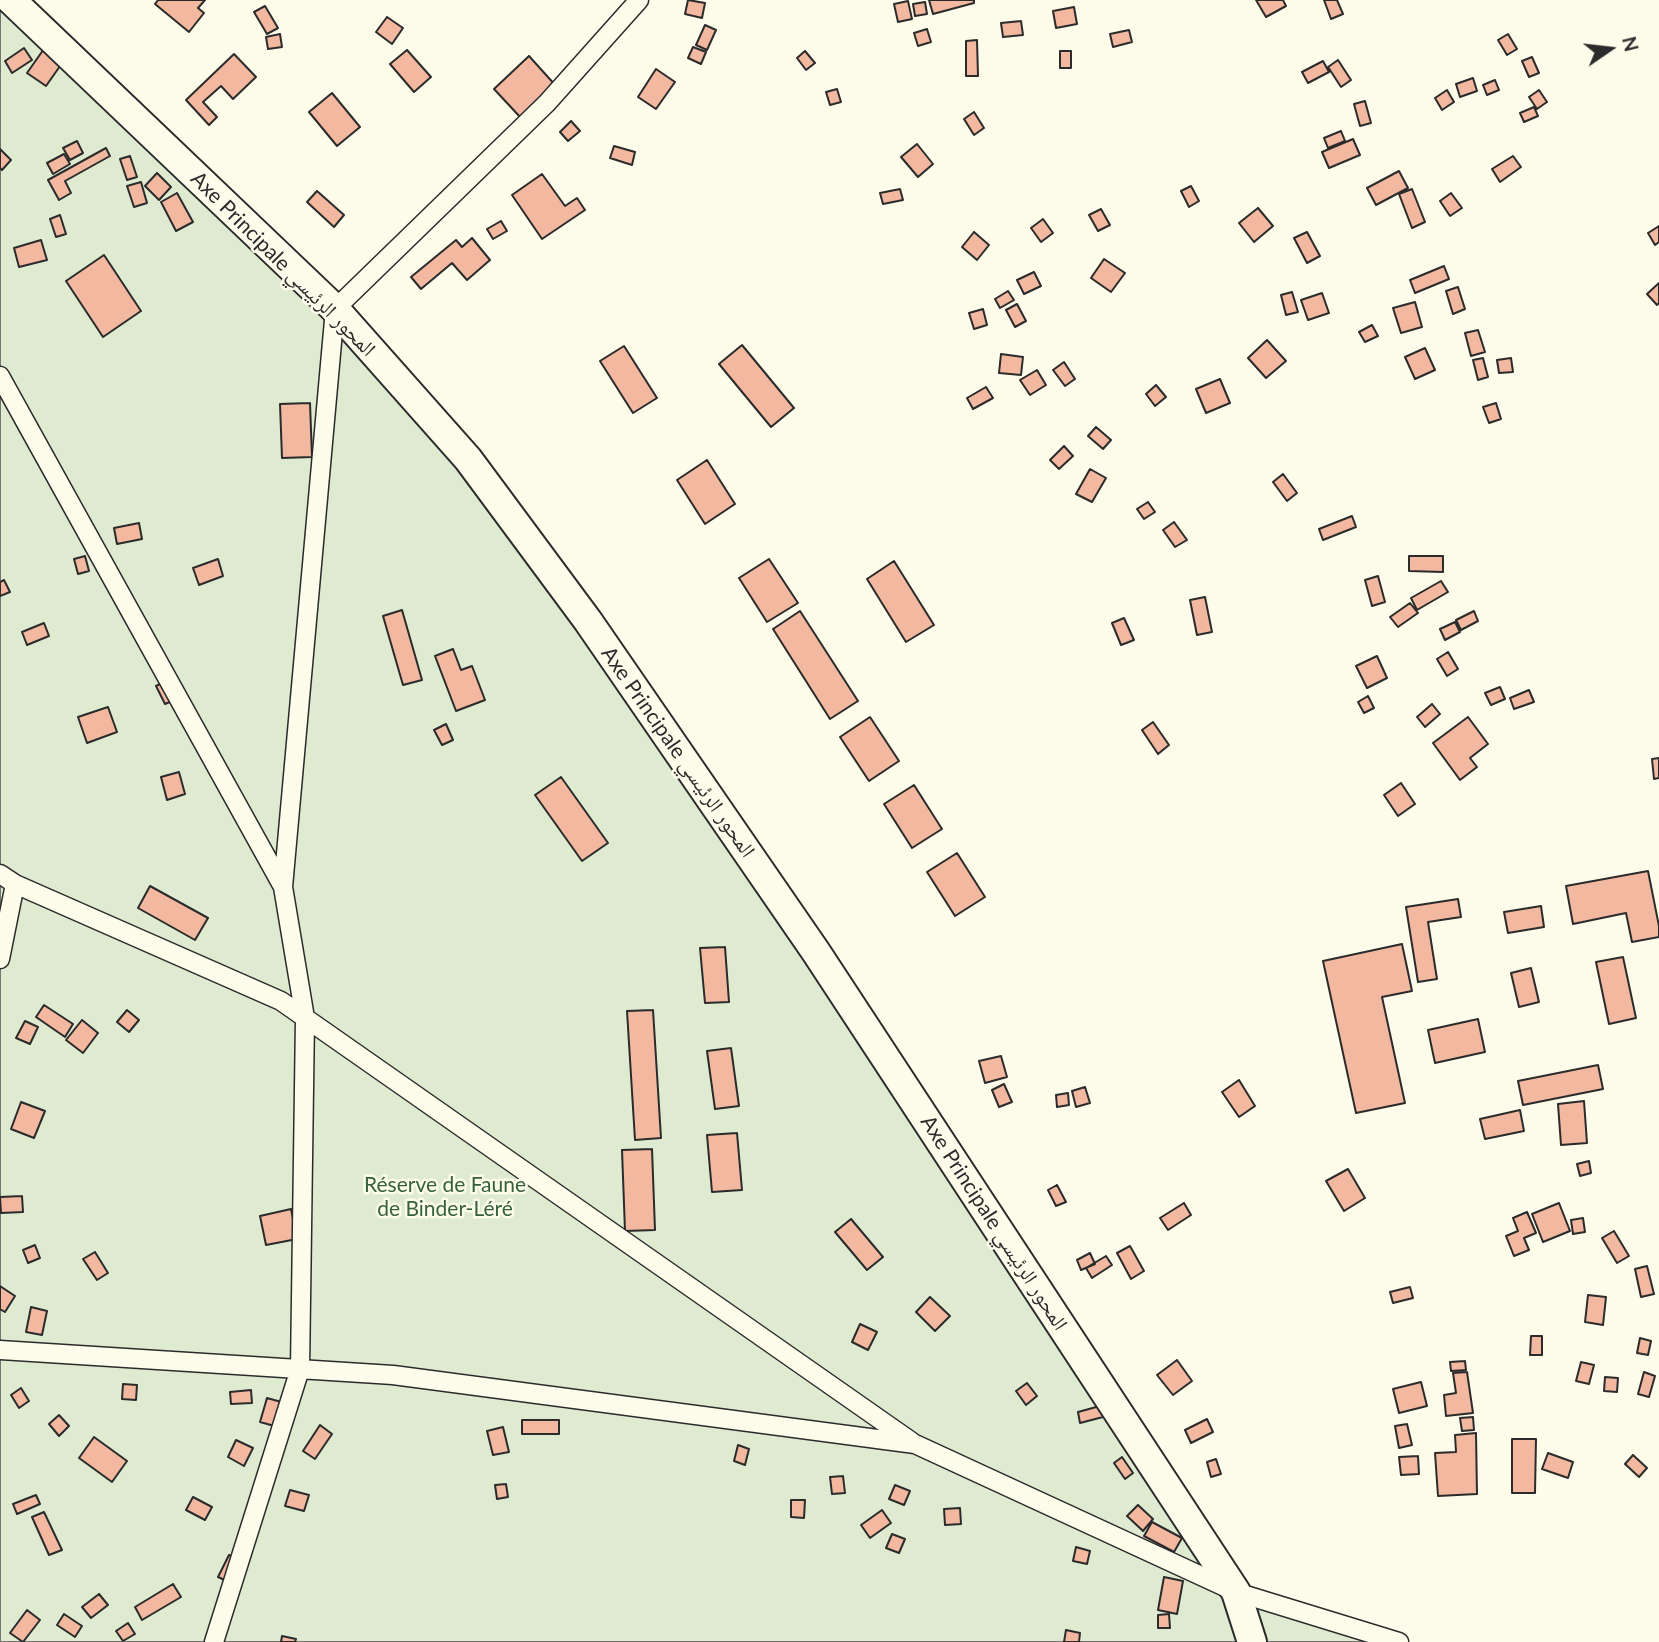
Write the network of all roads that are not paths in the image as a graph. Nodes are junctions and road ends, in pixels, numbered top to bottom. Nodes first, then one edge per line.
1 (639, 0) edge
2 (8, 7) edge
3 (335, 309) junction
4 (0, 376) edge
5 (8, 879) edge
6 (283, 887) junction
7 (0, 959) edge
8 (305, 1018) junction
9 (0, 1350) edge
10 (300, 1369) junction
11 (915, 1444) junction
12 (1236, 1592) junction
13 (214, 1642) edge
14 (1252, 1642) edge
15 (1399, 1642) edge

1 - 3 street
2 - 3 main road, Axe Principale المحور الرئيسي
3 - 6 street
3 - 12 main road, Axe Principale المحور الرئيسي
4 - 6 street
5 - 7 street
5 - 8 street
6 - 8 street
8 - 10 street
8 - 11 street
9 - 10 street
10 - 11 street
10 - 13 street
11 - 12 street
12 - 14 main road, Axe Principale المحور الرئيسي
12 - 15 street

